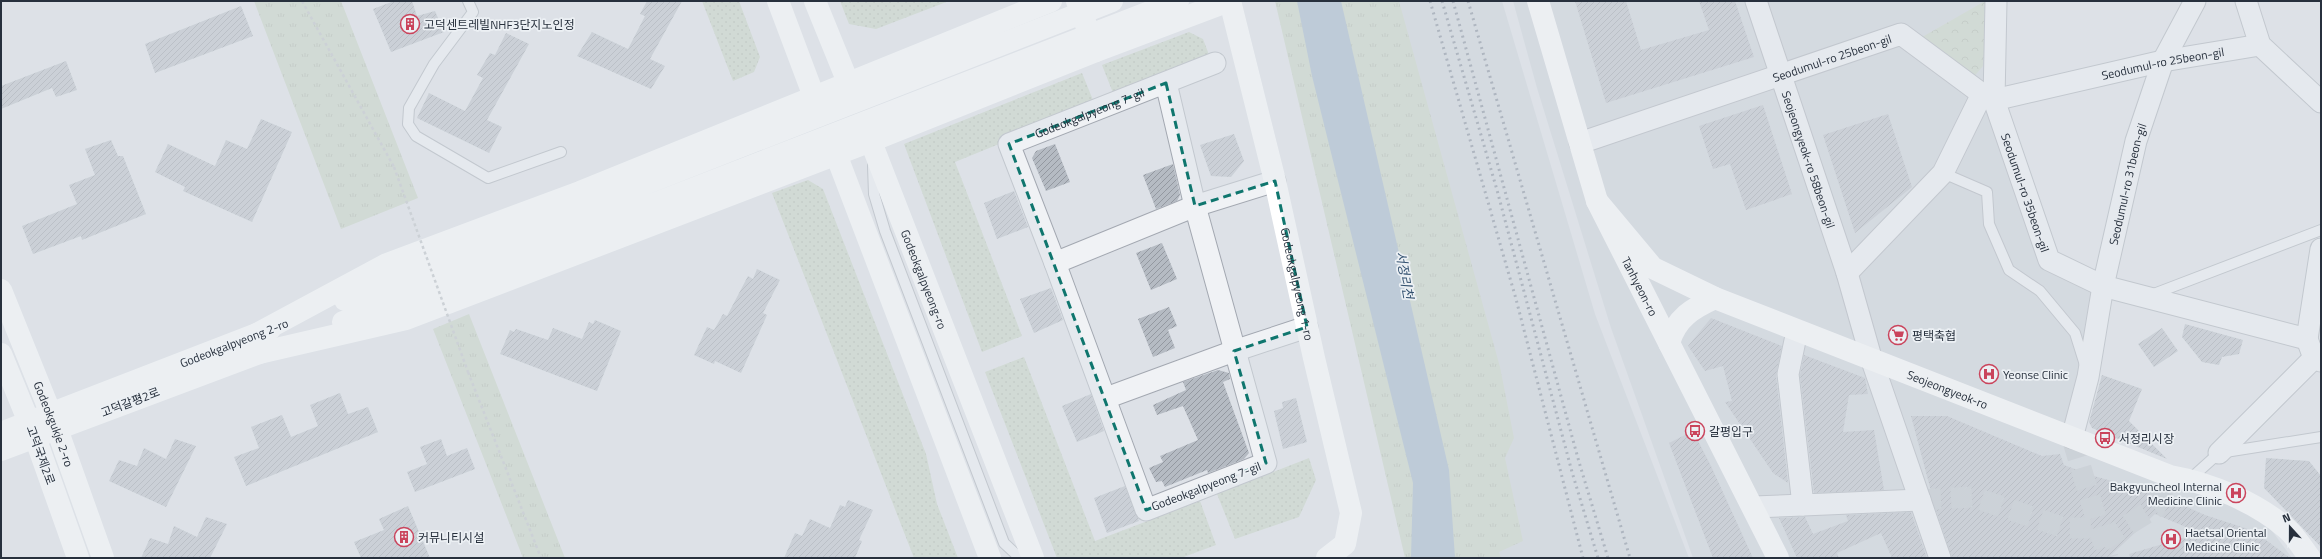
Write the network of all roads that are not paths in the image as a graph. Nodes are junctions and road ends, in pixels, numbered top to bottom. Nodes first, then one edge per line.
1 (468, 1) edge
2 (778, 1) edge
3 (815, 1) edge
4 (1051, 1) edge
5 (1077, 1) edge
6 (1112, 1) edge
7 (1178, 1) edge
8 (1230, 1) edge
9 (1538, 1) edge
10 (1756, 1) edge
11 (1996, 1) edge
12 (2007, 1) edge
13 (2195, 1) edge
14 (2246, 1) edge
15 (1997, 24) junction
16 (2260, 45) junction
17 (1096, 51) junction
18 (2163, 61) junction
19 (1215, 63) dead end
20 (1780, 75) junction
21 (848, 83) junction
22 (1166, 83) junction
23 (814, 96) junction
24 (1988, 97) junction
25 (2321, 102) edge
26 (871, 141) junction
27 (1580, 143) junction
28 (561, 152) dead end
29 (836, 155) junction
30 (1943, 173) junction
31 (1275, 181) junction
32 (1597, 201) junction
33 (1195, 206) junction
34 (2321, 230) edge
35 (2321, 249) edge
36 (1055, 263) junction
37 (470, 264) junction
38 (1847, 273) junction
39 (2103, 286) junction
40 (1, 290) edge
41 (1715, 298) junction
42 (2145, 298) junction
43 (1307, 327) junction
44 (1797, 331) junction
45 (2307, 339) junction
46 (258, 343) junction
47 (1669, 343) junction
48 (1234, 351) junction
49 (1, 354) edge
50 (2318, 360) edge
51 (1872, 361) junction
52 (2088, 377) junction
53 (1106, 398) junction
54 (54, 421) junction
55 (32, 430) junction
56 (1, 433) edge
57 (2321, 437) edge
58 (2072, 438) junction
59 (1, 450) edge
60 (2219, 453) junction
61 (2189, 480) junction
62 (1920, 500) junction
63 (1803, 505) junction
64 (1754, 507) junction
65 (78, 558) edge
66 (103, 558) edge
67 (990, 558) edge
68 (1020, 558) edge
69 (1033, 558) edge
70 (1327, 558) edge
71 (1778, 558) edge
72 (1940, 558) edge
73 (2310, 558) edge

1 - 28 lane
2 - 23 street
3 - 21 street, Godeokgalpyeong-ro
4 - 21 street
5 - 17 street
6 - 37 street, bridge
7 - 37 street, bridge
8 - 17 street
8 - 31 street, Godeokgalpyeong 1-ro
9 - 27 street, Tanhyeon-ro
10 - 20 street, Seojeongyeok-ro 58beon-gil
11 - 15 street, Seodumul-ro 35beon-gil
12 - 15 street, Seodumul-ro 35beon-gil
13 - 18 street, Seodumul-ro 31beon-gil
14 - 16 street
15 - 24 street, Seodumul-ro 35beon-gil
16 - 18 street, Seodumul-ro 25beon-gil
16 - 25 street
17 - 26 street
18 - 24 street, Seodumul-ro 25beon-gil
18 - 39 street, Seodumul-ro 31beon-gil
19 - 22 street
20 - 24 street, Seodumul-ro 25beon-gil
20 - 27 street, Seodumul-ro 25beon-gil
20 - 38 street, Seojeongyeok-ro 58beon-gil
21 - 23 street
21 - 26 street, Godeokgalpyeong-ro
22 - 33 street, Godeokgalpyeong 7-gil
22 - 36 street, Godeokgalpyeong 7-gil
23 - 29 street
23 - 46 street
24 - 30 street
24 - 39 street, Seodumul-ro 35beon-gil
26 - 29 street
26 - 68 lane
26 - 69 street, Godeokgalpyeong-ro
27 - 32 street, Tanhyeon-ro
29 - 46 street
29 - 67 street
30 - 38 street
30 - 52 lane
31 - 33 street
31 - 43 street, Godeokgalpyeong 1-ro
32 - 41 street, Seojeongyeok-ro
32 - 47 street, Tanhyeon-ro
33 - 36 street
33 - 48 street, Godeokgalpyeong 7-gil
34 - 42 lane
35 - 45 street
36 - 53 street, Godeokgalpyeong 7-gil
37 - 46 street, Godeokgalpyeong 2-ro
38 - 51 street, Seojeongyeok-ro 58beon-gil
39 - 42 street, Seodumul-ro 35beon-gil
39 - 52 street, Seodumul-ro 31beon-gil
40 - 54 street, Godeokgukje 2-ro
41 - 44 street, Seojeongyeok-ro
41 - 47 street
42 - 45 street, Seodumul-ro 35beon-gil
43 - 48 street
43 - 70 street, Godeokgalpyeong 1-ro
44 - 51 street, Seojeongyeok-ro
44 - 63 street
45 - 50 street
46 - 54 street, 고덕갈평2로
47 - 64 street, Tanhyeon-ro
48 - 53 street
48 - 53 street, Godeokgalpyeong 7-gil
49 - 55 street, 고덕국제2로
50 - 60 street
51 - 58 street, Seojeongyeok-ro
51 - 62 street, Seojeongyeok-ro 58beon-gil
52 - 58 street, Seodumul-ro 31beon-gil
54 - 55 street
54 - 66 street, Godeokgukje 2-ro
55 - 56 street
55 - 59 street
55 - 65 street, 고덕국제2로
57 - 60 lane
58 - 61 street, Seojeongyeok-ro
60 - 61 lane
61 - 73 street, Seojeongyeok-ro
62 - 63 street
62 - 72 street, Seojeongyeok-ro 58beon-gil
63 - 64 street
64 - 71 street, Tanhyeon-ro

